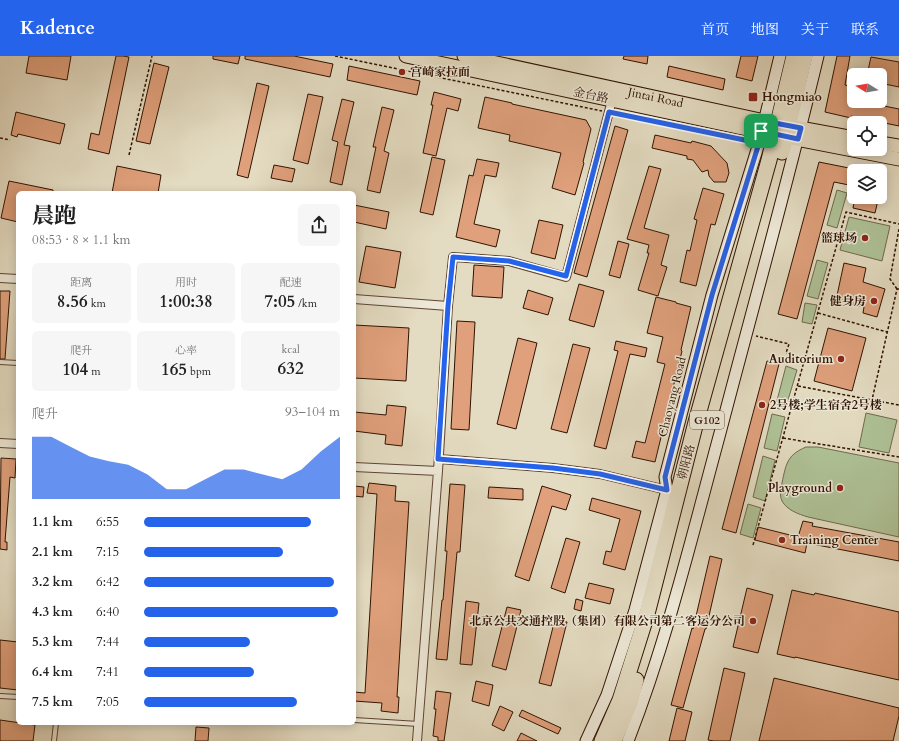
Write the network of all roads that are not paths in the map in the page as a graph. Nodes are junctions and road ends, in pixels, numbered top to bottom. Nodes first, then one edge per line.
1 (406, 56) edge
2 (464, 56) edge
3 (780, 56) edge
4 (794, 56) edge
5 (805, 56) edge
6 (818, 56) edge
7 (611, 106) junction
8 (779, 131) junction
9 (847, 137) edge
10 (887, 143) edge
11 (899, 146) edge
12 (899, 159) edge
13 (0, 278) edge
14 (16, 279) edge
15 (356, 299) edge
16 (448, 306) junction
17 (0, 362) edge
18 (16, 364) edge
19 (0, 443) edge
20 (16, 444) edge
21 (438, 459) junction
22 (356, 467) edge
23 (438, 471) junction
24 (667, 490) junction
25 (0, 696) edge
26 (16, 697) edge
27 (624, 701) junction
28 (356, 720) edge
29 (419, 724) junction
30 (56, 725) edge
31 (54, 741) edge
32 (418, 741) edge
33 (586, 741) edge
34 (602, 741) edge
35 (614, 741) edge
36 (628, 741) edge

1 - 7 main road, 金台路
2 - 8 main road, Jintai Road
3 - 8 street, Chaoyang Road
4 - 8 highway, 朝阳路 / G102
5 - 8 highway, 朝阳路 / G102
6 - 8 street, Chaoyang Road
7 - 8 main road, 金台路
7 - 16 street
8 - 9 main road
8 - 12 main road
8 - 24 street, Chaoyang Road
8 - 27 highway, 朝阳路 / G102
8 - 27 street, Chaoyang Road
10 - 11 main road
13 - 14 street
15 - 16 street
16 - 21 street
17 - 18 lane
19 - 20 street
21 - 23 street
21 - 24 street
22 - 23 street
23 - 29 street
24 - 27 street, Chaoyang Road
25 - 26 lane
27 - 33 street, Chaoyang Road
27 - 34 highway, 朝阳路 / G102
27 - 35 highway, 朝阳路 / G102
27 - 36 street, Chaoyang Road
28 - 29 lane
29 - 32 street
30 - 31 lane

